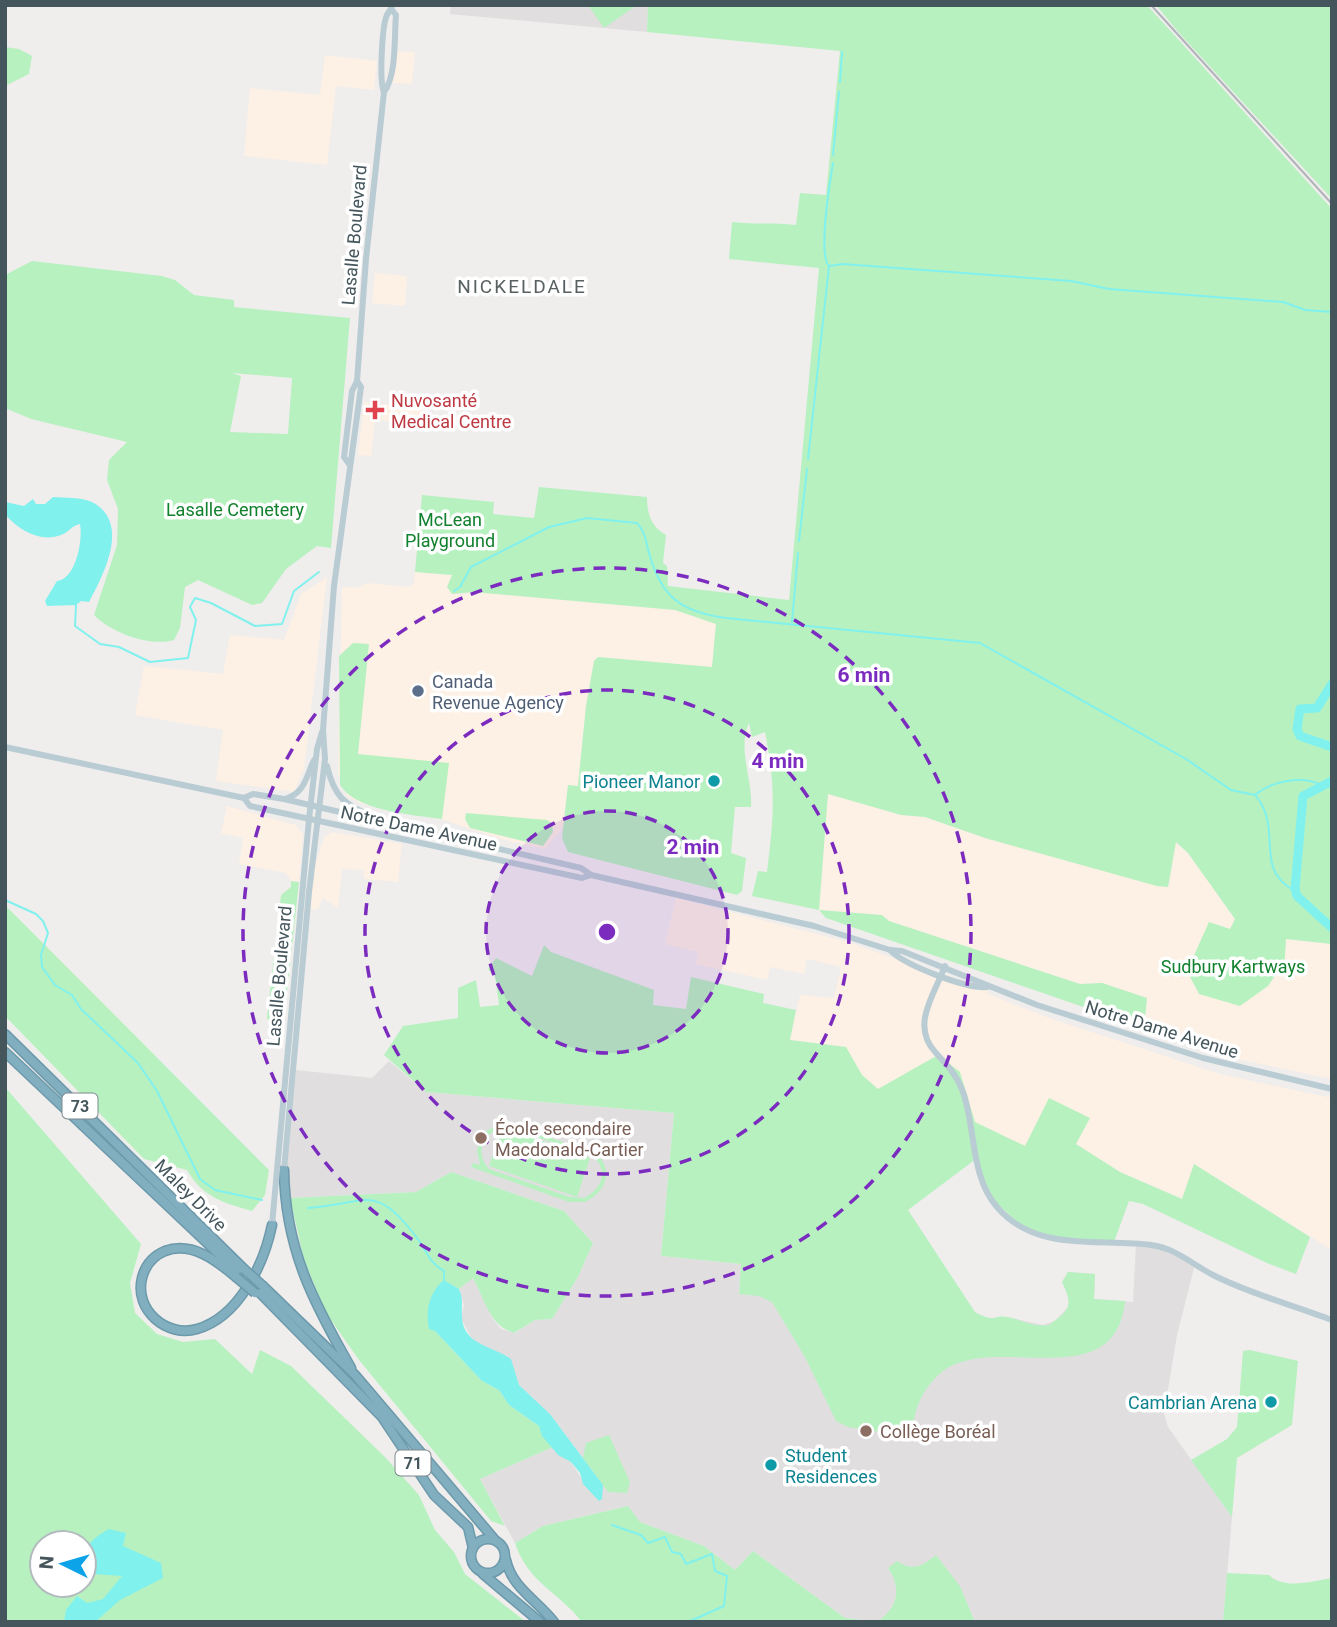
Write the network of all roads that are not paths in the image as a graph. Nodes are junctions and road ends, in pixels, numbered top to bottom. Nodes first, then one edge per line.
1 (392, 8) edge
2 (323, 730) junction
3 (5, 747) edge
4 (317, 755) junction
5 (325, 759) junction
6 (244, 798) junction
7 (284, 799) junction
8 (311, 806) junction
9 (320, 809) junction
10 (309, 819) junction
11 (318, 821) junction
12 (387, 823) junction
13 (591, 875) junction
14 (890, 950) junction
15 (945, 966) junction
16 (942, 975) junction
17 (987, 987) junction
18 (5, 1034) edge
19 (5, 1052) edge
20 (1332, 1090) edge
21 (284, 1170) joint
22 (272, 1225) joint
23 (240, 1273) junction
24 (258, 1290) junction
25 (1332, 1320) edge
26 (356, 1376) junction
27 (495, 1540) junction
28 (473, 1548) junction
29 (505, 1558) junction
30 (478, 1570) junction
31 (540, 1622) edge
32 (554, 1622) edge

1 - 2 main road, Lasalle Boulevard
2 - 4 main road, Lasalle Boulevard
2 - 5 main road, Lasalle Boulevard
3 - 6 main road, Notre Dame Avenue
4 - 7 main road
4 - 8 main road, Lasalle Boulevard
5 - 9 main road, Lasalle Boulevard
5 - 12 main road
6 - 7 main road, Notre Dame Avenue
6 - 10 main road, Notre Dame Avenue
7 - 8 main road, Notre Dame Avenue
8 - 9 main road, Notre Dame Avenue
8 - 10 main road, Lasalle Boulevard
9 - 11 main road, Lasalle Boulevard
9 - 12 main road, Notre Dame Avenue
10 - 11 main road, Notre Dame Avenue
10 - 22 main road, Lasalle Boulevard
11 - 13 main road, Notre Dame Avenue
11 - 21 main road, Lasalle Boulevard
12 - 13 main road, Notre Dame Avenue
13 - 14 main road, Notre Dame Avenue
14 - 15 main road, Notre Dame Avenue
14 - 16 main road, Notre Dame Avenue
15 - 16 main road
15 - 17 main road, Notre Dame Avenue
16 - 17 main road, Notre Dame Avenue
16 - 25 main road
17 - 20 main road, Notre Dame Avenue
18 - 23 highway, Maley Drive / 73
19 - 23 highway, Maley Drive / 73
21 - 26 highway
22 - 23 highway
23 - 24 highway, Maley Drive / 73, bridge
24 - 26 highway, Maley Drive / 73
24 - 28 highway, Maley Drive / 71
26 - 27 highway, 71
27 - 28 highway
27 - 29 highway
28 - 30 highway
29 - 30 highway
29 - 32 highway
30 - 31 highway

